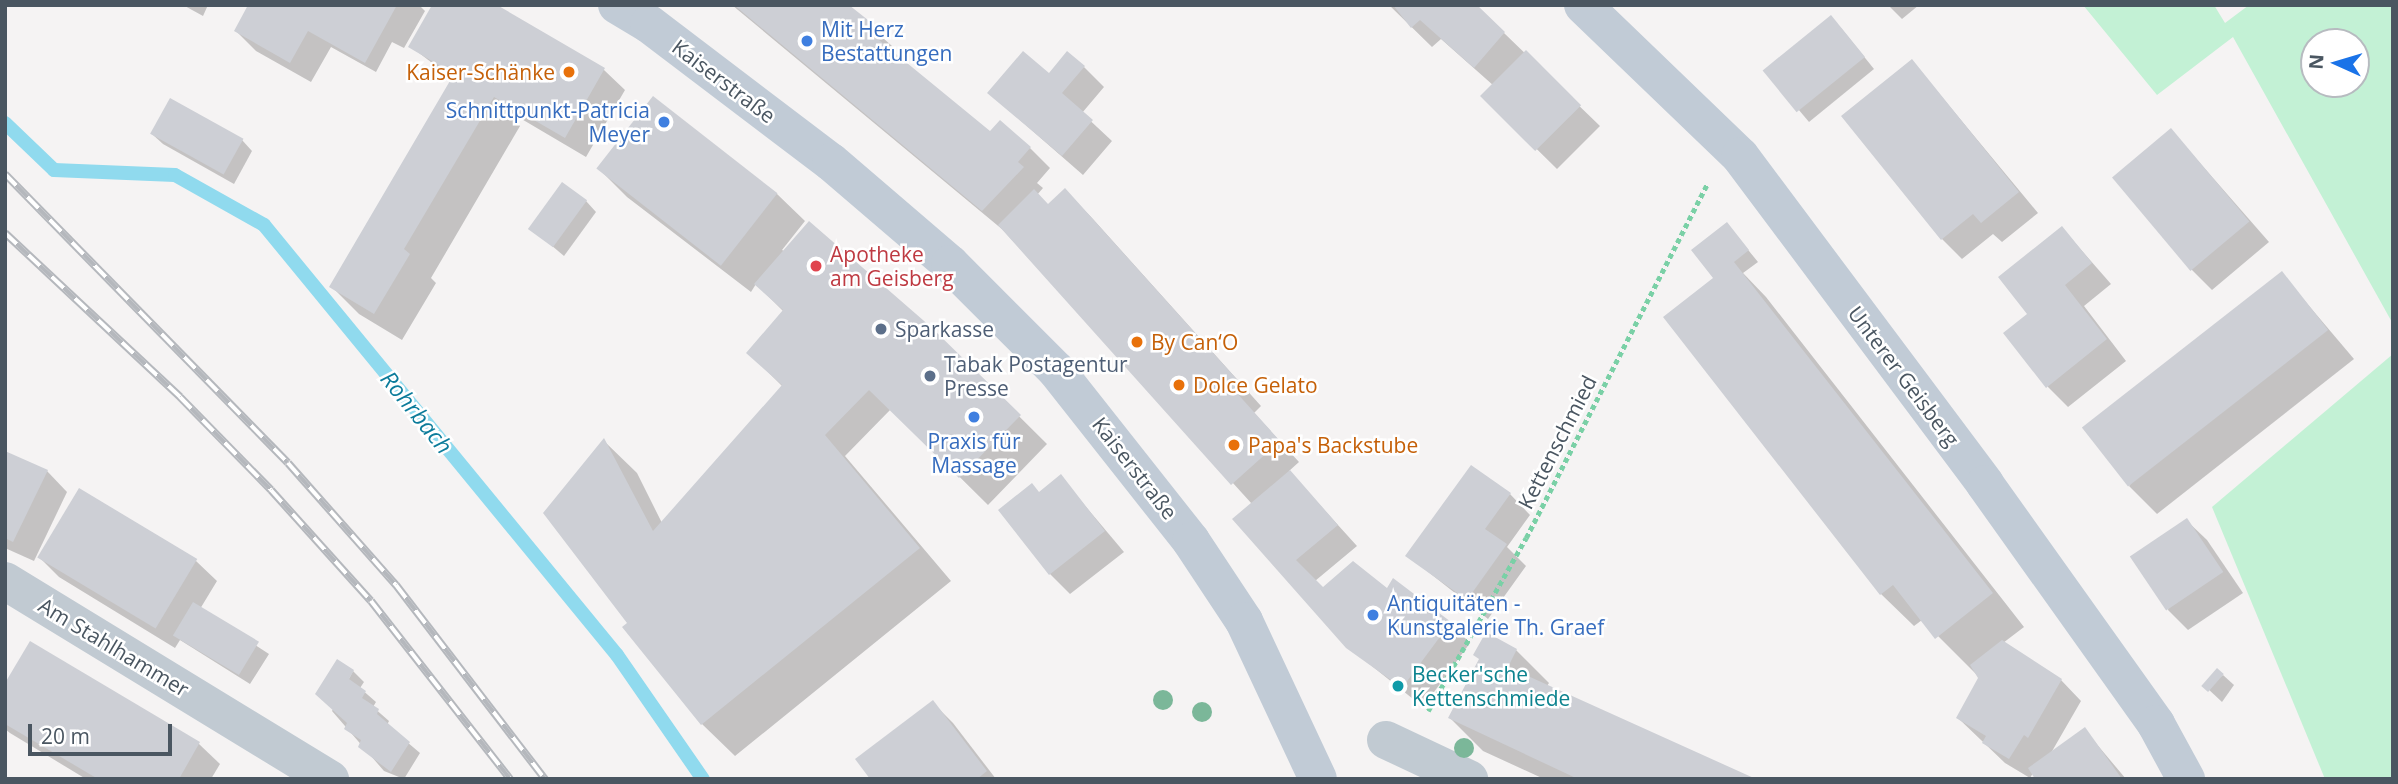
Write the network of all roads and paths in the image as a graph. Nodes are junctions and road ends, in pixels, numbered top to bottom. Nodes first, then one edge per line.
1 (617, 5) edge
2 (1583, 5) edge
3 (1707, 185) dead end
4 (5, 581) edge
5 (1429, 711) dead end
6 (1386, 740) dead end
7 (330, 779) edge
8 (1318, 779) edge
9 (1469, 779) edge
10 (2186, 779) edge

1 - 8 main road, Kaiserstraße
2 - 10 main road, Unterer Geisberg
3 - 5 path, Kettenschmied
4 - 7 street, Am Stahlhammer
6 - 9 street

